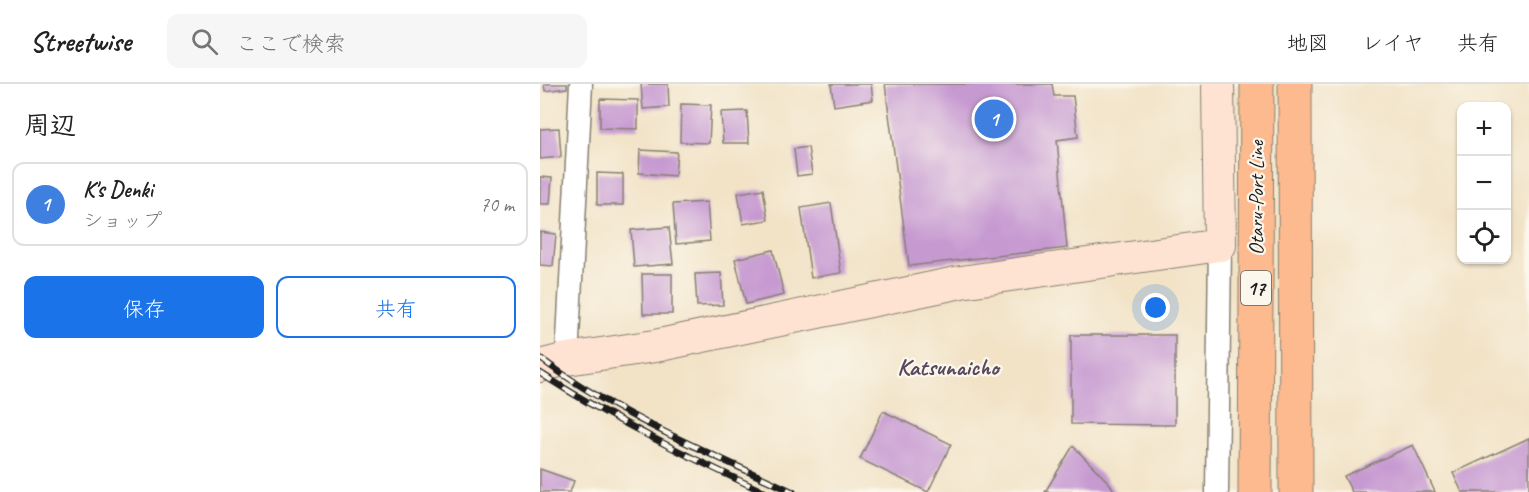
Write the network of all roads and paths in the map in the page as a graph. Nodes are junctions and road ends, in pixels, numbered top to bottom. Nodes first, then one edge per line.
1 (581, 84) edge
2 (1218, 84) edge
3 (1257, 84) edge
4 (1295, 84) edge
5 (1220, 245) junction
6 (553, 363) edge
7 (1217, 492) edge
8 (1255, 492) edge
9 (1296, 492) edge

1 - 6 street
2 - 5 street
3 - 8 main road, Otaru-Port Line / 17
4 - 9 main road, Otaru-Port Line / 17
5 - 6 street
5 - 7 street

